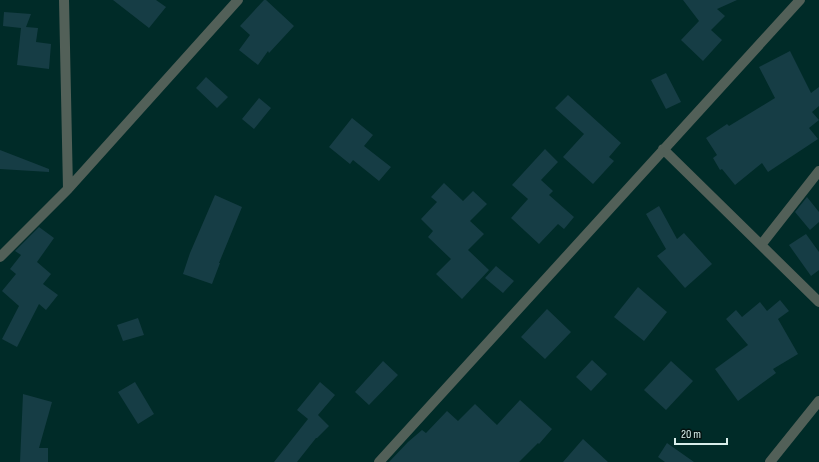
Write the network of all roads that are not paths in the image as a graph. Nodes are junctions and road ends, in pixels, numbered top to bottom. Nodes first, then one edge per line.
1 (64, 0) edge
2 (238, 0) edge
3 (800, 0) edge
4 (664, 149) junction
5 (819, 171) edge
6 (68, 189) junction
7 (761, 245) junction
8 (0, 257) edge
9 (819, 302) edge
10 (819, 401) edge
11 (379, 462) edge
12 (770, 462) edge

1 - 6 street
2 - 6 street
3 - 4 street
4 - 7 street
4 - 11 street
5 - 7 street
6 - 8 street
7 - 9 street
10 - 12 street

